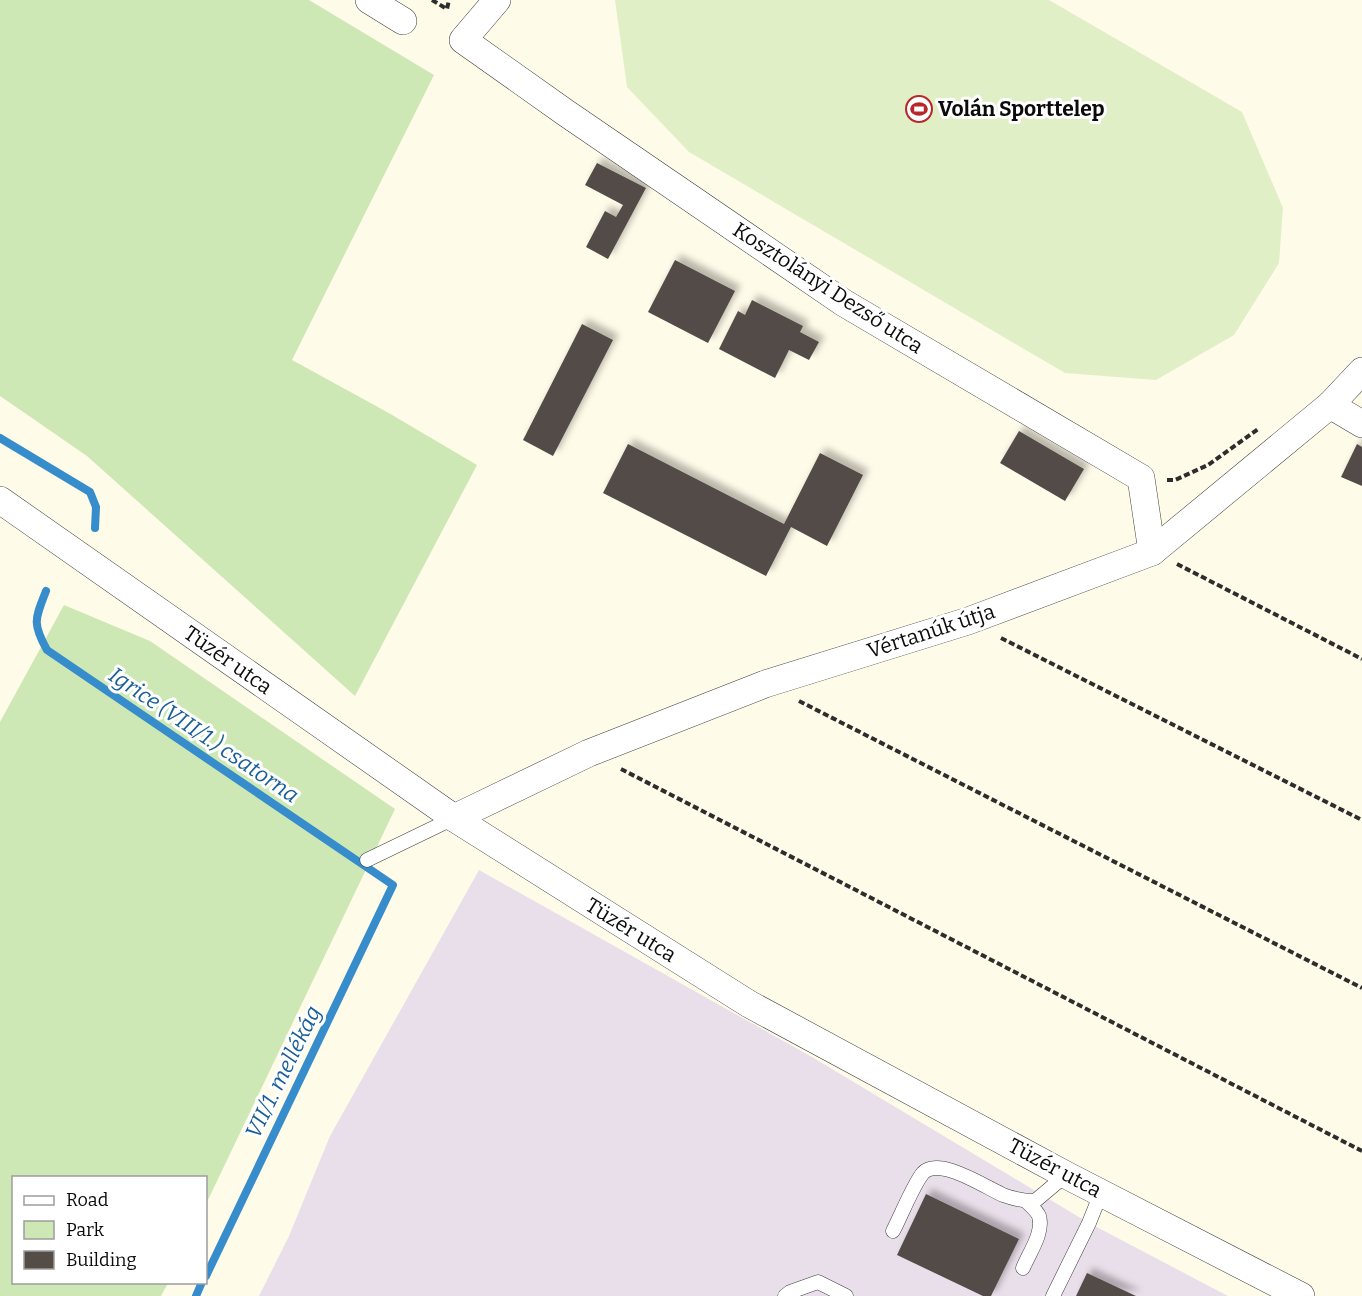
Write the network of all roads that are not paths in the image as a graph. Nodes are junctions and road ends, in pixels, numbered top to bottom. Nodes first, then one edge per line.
1 (369, 0) edge
2 (497, 0) edge
3 (403, 21) dead end
4 (1362, 371) edge
5 (1330, 405) junction
6 (1362, 424) edge
7 (0, 500) edge
8 (1152, 552) junction
9 (454, 818) junction
10 (367, 860) dead end
11 (1066, 1175) junction
12 (1101, 1193) junction
13 (1026, 1201) junction
14 (893, 1231) dead end
15 (1023, 1268) dead end
16 (1286, 1292) edge
17 (785, 1296) edge
18 (846, 1296) edge
19 (1053, 1296) edge

1 - 3 street
2 - 8 street, Kosztolányi Dezső utca
4 - 5 street, Vértanúk útja
5 - 6 street
5 - 8 street, Vértanúk útja
7 - 9 street, Tüzér utca
8 - 9 street, Vértanúk útja
9 - 10 lane
9 - 11 street, Tüzér utca
11 - 12 street, Tüzér utca
11 - 13 lane
12 - 16 street, Tüzér utca
12 - 19 lane
13 - 14 lane
13 - 15 lane
17 - 18 lane

